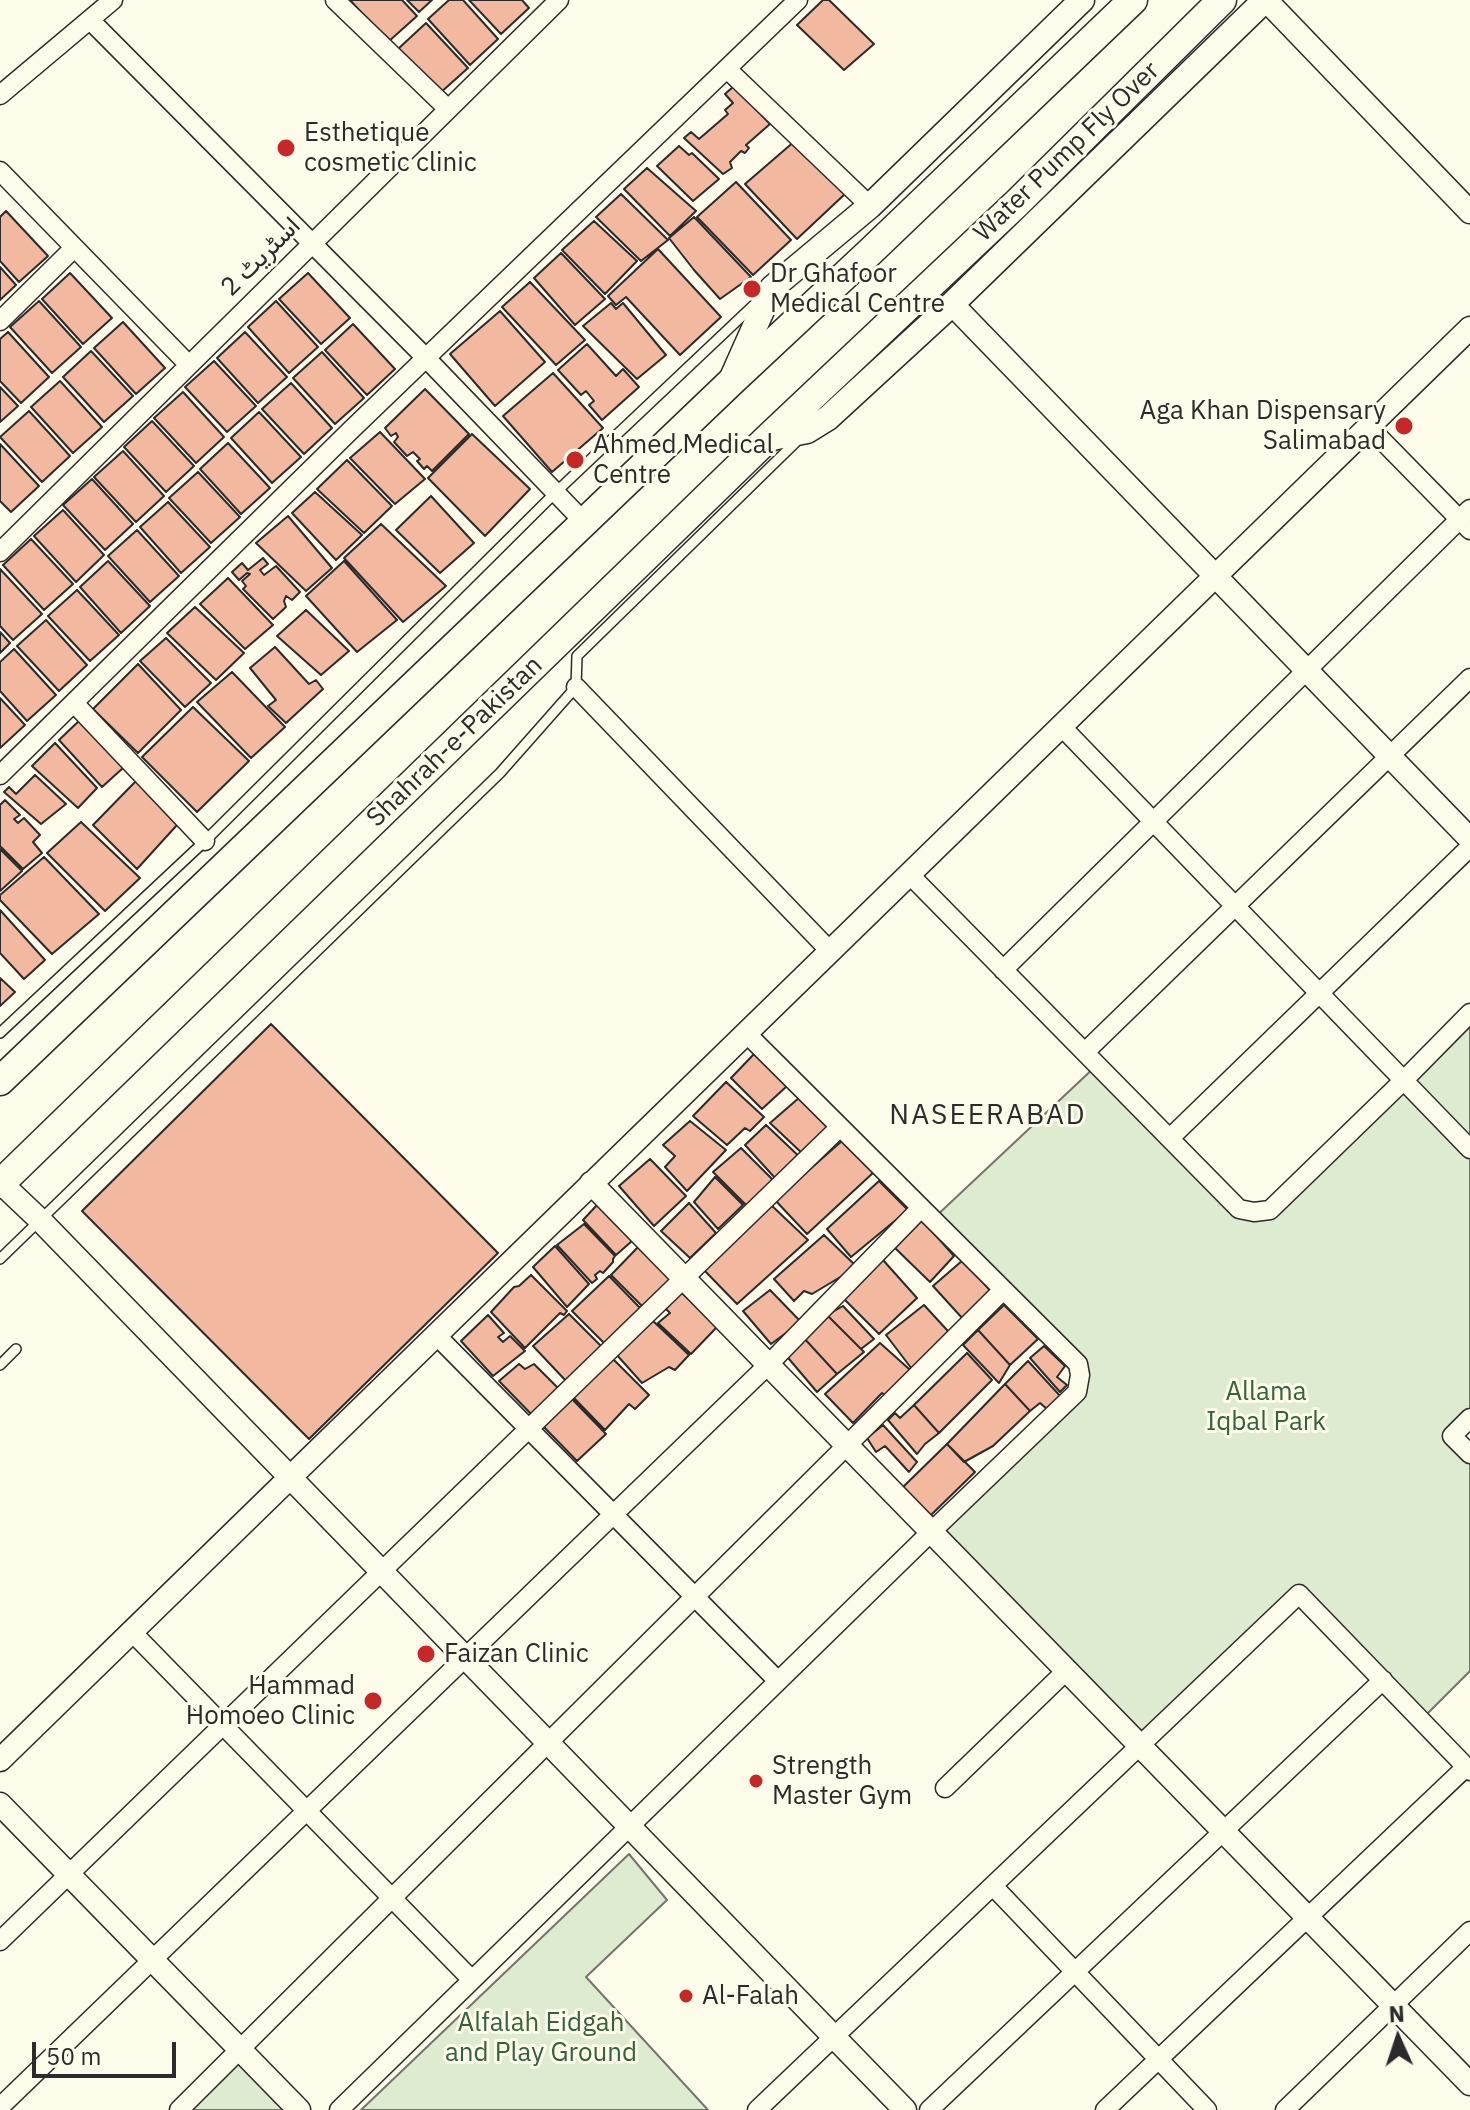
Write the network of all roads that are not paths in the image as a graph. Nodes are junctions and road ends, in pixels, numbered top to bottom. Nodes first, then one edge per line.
1 (113, 0) edge
2 (335, 0) edge
3 (559, 0) edge
4 (798, 0) edge
5 (1082, 0) edge
6 (1133, 0) edge
7 (1222, 0) edge
8 (1266, 0) edge
9 (90, 20) junction
10 (727, 69) junction
11 (0, 95) edge
12 (448, 109) junction
13 (0, 171) edge
14 (870, 206) junction
15 (1470, 212) edge
16 (312, 243) junction
17 (74, 248) junction
18 (772, 288) junction
19 (911, 303) joint
20 (952, 304) junction
21 (0, 321) edge
22 (1470, 328) edge
23 (426, 358) junction
24 (188, 364) junction
25 (730, 383) junction
26 (1369, 427) junction
27 (807, 431) junction
28 (767, 439) junction
29 (555, 493) junction
30 (1466, 520) edge
31 (584, 522) junction
32 (0, 552) edge
33 (1215, 576) junction
34 (1306, 671) junction
35 (1470, 678) edge
36 (576, 687) junction
37 (74, 703) junction
38 (1061, 726) junction
39 (1390, 757) junction
40 (0, 775) edge
41 (1153, 822) junction
42 (1470, 839) edge
43 (205, 841) junction
44 (1470, 847) edge
45 (909, 874) junction
46 (1235, 906) junction
47 (830, 951) junction
48 (1003, 970) junction
49 (1319, 993) junction
50 (1470, 1013) edge
51 (0, 1033) edge
52 (746, 1033) junction
53 (1085, 1052) junction
54 (0, 1081) edge
55 (1403, 1081) junction
56 (840, 1127) junction
57 (1170, 1138) junction
58 (1470, 1149) edge
59 (1, 1183) edge
60 (591, 1183) junction
61 (921, 1208) junction
62 (40, 1220) junction
63 (0, 1259) edge
64 (683, 1278) junction
65 (1003, 1290) junction
66 (436, 1335) junction
67 (16, 1349) dead end
68 (0, 1365) edge
69 (768, 1365) junction
70 (1470, 1418) edge
71 (529, 1428) junction
72 (847, 1445) junction
73 (1470, 1454) edge
74 (289, 1477) junction
75 (613, 1514) junction
76 (931, 1532) junction
77 (381, 1572) junction
78 (695, 1596) junction
79 (131, 1631) junction
80 (464, 1658) junction
81 (1066, 1671) junction
82 (1383, 1680) junction
83 (778, 1681) junction
84 (223, 1726) junction
85 (548, 1743) junction
86 (1140, 1746) junction
87 (0, 1760) edge
88 (1468, 1769) edge
89 (945, 1788) dead end
90 (0, 1804) edge
91 (305, 1810) junction
92 (629, 1827) junction
93 (1223, 1831) junction
94 (70, 1875) junction
95 (993, 1886) junction
96 (392, 1898) junction
97 (1307, 1918) junction
98 (1470, 1931) edge
99 (0, 1941) edge
100 (151, 1959) junction
101 (1075, 1972) junction
102 (472, 1980) junction
103 (1393, 2005) junction
104 (834, 2037) junction
105 (240, 2050) junction
106 (1158, 2059) junction
107 (1470, 2084) edge
108 (1, 2107) edge
109 (179, 2110) edge
110 (299, 2110) edge
111 (339, 2110) edge
112 (757, 2110) edge
113 (905, 2110) edge
114 (929, 2110) edge
115 (1105, 2110) edge
116 (1207, 2110) edge
117 (1285, 2110) edge

1 - 9 street
2 - 12 street
3 - 12 street, اسٹریٹ 2
4 - 10 street
5 - 14 main road
6 - 25 highway
7 - 19 highway, Water Pump Fly Over
8 - 15 street
8 - 20 main road
9 - 11 street
9 - 16 street
10 - 14 street
10 - 23 street
12 - 16 street, اسٹریٹ 2
13 - 17 street
14 - 18 main road
16 - 23 street
16 - 24 street, اسٹریٹ 2
17 - 21 street
17 - 24 street
18 - 25 main road
18 - 29 lane
19 - 28 highway, Shahrah-e-Pakistan
20 - 27 main road
20 - 33 street
22 - 26 street
23 - 29 street
23 - 37 street
24 - 32 street, اسٹریٹ 2
25 - 31 highway
26 - 30 street
26 - 33 street
27 - 28 main road
27 - 36 lane
28 - 59 highway, Shahrah-e-Pakistan
29 - 31 street
29 - 43 lane
30 - 34 street
31 - 54 highway
33 - 34 street
33 - 38 street
34 - 39 street
34 - 41 street
35 - 39 street
36 - 47 street
36 - 62 lane
37 - 40 street
37 - 43 street
38 - 41 street
38 - 45 street
39 - 42 street
39 - 46 street
41 - 46 street
41 - 48 street
43 - 51 lane
44 - 49 street
45 - 47 street
45 - 48 street
46 - 49 street
46 - 53 street
47 - 52 street
48 - 53 street
49 - 55 street
49 - 57 street
50 - 55 street
52 - 56 street
52 - 60 street
53 - 57 street
55 - 57 street
55 - 58 street
56 - 61 street
56 - 64 street
59 - 62 street
60 - 64 street
60 - 66 street
61 - 65 street
61 - 69 street
62 - 63 lane
62 - 74 street
64 - 69 street
64 - 71 street
65 - 72 street
65 - 76 street
66 - 71 street
66 - 74 street
67 - 68 lane
69 - 72 street
69 - 75 street
70 - 73 street
71 - 75 street
71 - 77 street
72 - 76 street
72 - 78 street
74 - 77 street
74 - 79 street
75 - 78 street
75 - 80 street
76 - 81 street
76 - 83 street
77 - 80 street
77 - 84 street
78 - 83 street
78 - 85 street
79 - 84 street
79 - 87 street
80 - 85 street
80 - 91 street
81 - 86 street
81 - 89 street
82 - 86 street
82 - 88 street
82 - 93 street
83 - 92 street
84 - 91 street
84 - 94 street
85 - 92 street
85 - 96 street
86 - 93 street
86 - 95 street
88 - 97 street
90 - 94 street
91 - 96 street
91 - 100 street
92 - 102 street
92 - 104 street
93 - 97 street
93 - 101 street
94 - 99 street
94 - 100 street
95 - 101 street
95 - 104 street
96 - 102 street
96 - 105 street
97 - 103 street
97 - 106 street
98 - 103 street
100 - 105 street
100 - 108 street
101 - 106 street
101 - 114 street
102 - 111 street
103 - 107 street
103 - 117 street
104 - 112 street
104 - 113 street
105 - 109 street
105 - 110 street
106 - 115 street
106 - 116 street

